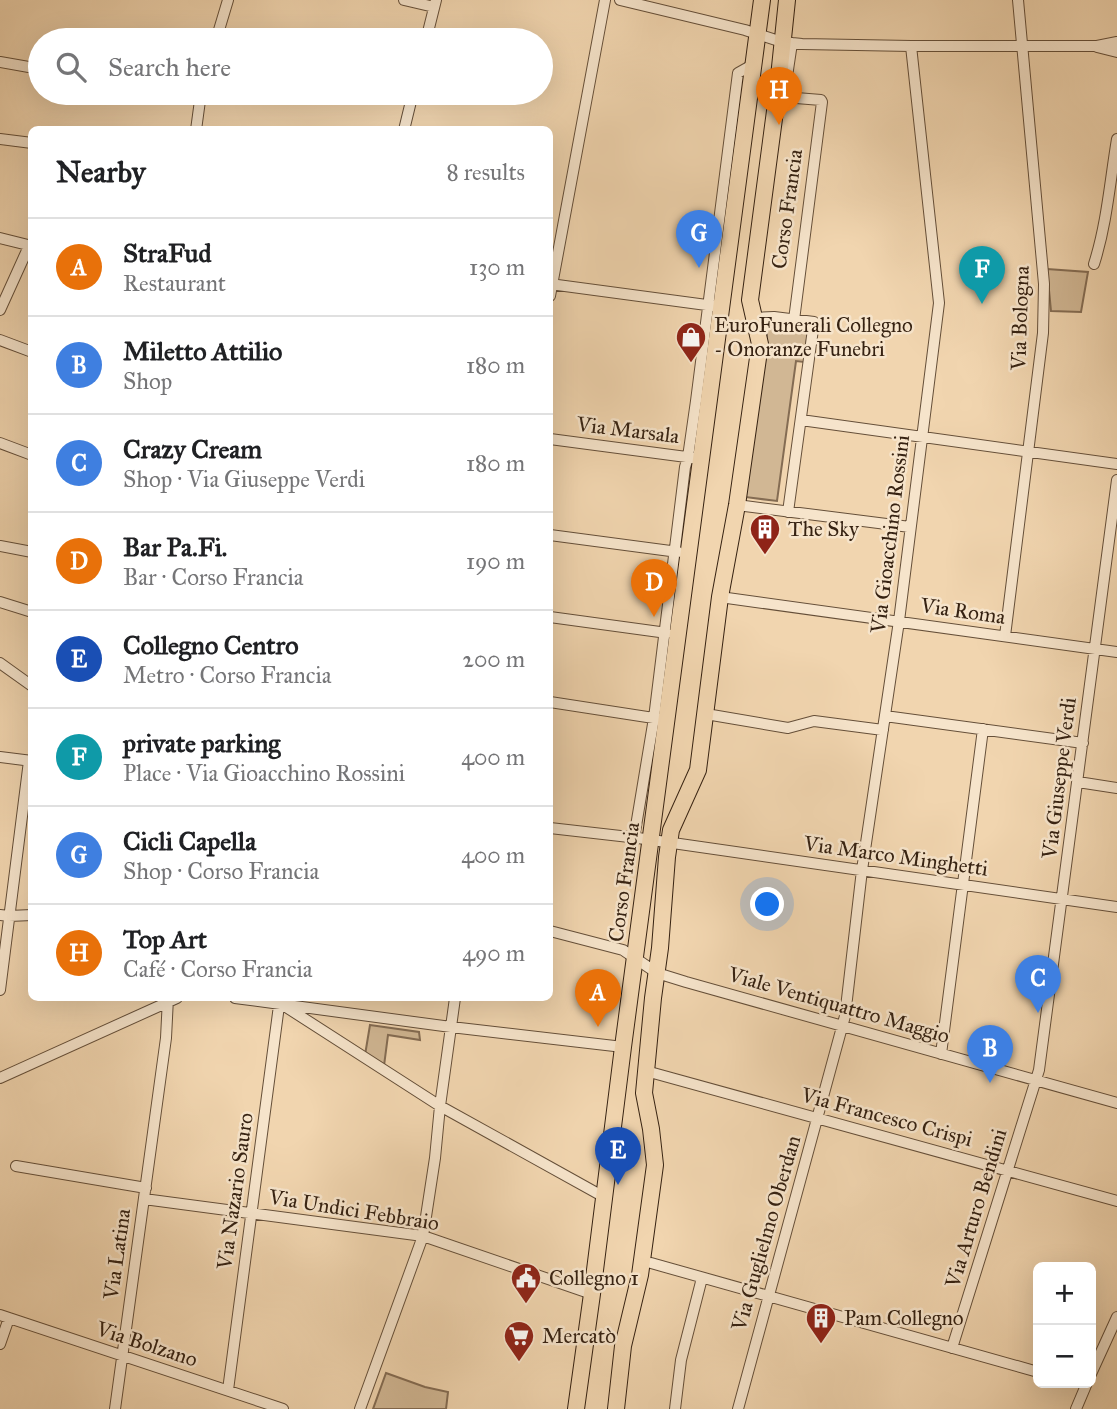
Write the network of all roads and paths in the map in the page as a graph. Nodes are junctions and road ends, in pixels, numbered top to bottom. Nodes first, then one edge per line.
1 (228, 0) edge
2 (404, 0) edge
3 (605, 0) edge
4 (620, 0) edge
5 (762, 0) edge
6 (787, 0) edge
7 (1018, 0) edge
8 (435, 4) edge
9 (220, 28) edge
10 (429, 28) edge
11 (758, 34) junction
12 (787, 42) junction
13 (1117, 42) edge
14 (911, 46) junction
15 (1097, 46) junction
16 (1023, 47) junction
17 (1117, 52) edge
18 (0, 62) edge
19 (28, 67) edge
20 (780, 97) junction
21 (200, 105) edge
22 (410, 105) edge
23 (197, 126) edge
24 (405, 126) edge
25 (0, 139) edge
26 (1117, 139) edge
27 (28, 142) edge
28 (0, 238) edge
29 (28, 245) edge
30 (28, 250) edge
31 (1094, 264) dead end
32 (553, 269) edge
33 (553, 284) edge
34 (715, 306) junction
35 (0, 310) edge
36 (754, 318) junction
37 (794, 320) junction
38 (0, 340) edge
39 (28, 350) edge
40 (800, 420) junction
41 (922, 436) junction
42 (553, 439) edge
43 (0, 443) edge
44 (1028, 452) junction
45 (28, 454) edge
46 (695, 458) junction
47 (1117, 464) edge
48 (1117, 480) edge
49 (737, 505) junction
50 (788, 512) junction
51 (910, 527) junction
52 (553, 535) edge
53 (0, 546) edge
54 (28, 551) edge
55 (681, 552) junction
56 (720, 597) junction
57 (0, 602) edge
58 (28, 611) edge
59 (553, 617) edge
60 (899, 621) junction
61 (671, 634) junction
62 (1005, 636) junction
63 (1095, 649) junction
64 (1117, 652) edge
65 (0, 663) edge
66 (28, 683) edge
67 (553, 702) edge
68 (706, 714) junction
69 (885, 716) junction
70 (660, 719) junction
71 (983, 729) junction
72 (880, 730) junction
73 (1083, 743) junction
74 (0, 757) edge
75 (28, 761) edge
76 (28, 773) edge
77 (1078, 782) junction
78 (1117, 788) edge
79 (553, 828) edge
80 (634, 838) junction
81 (651, 840) junction
82 (669, 843) junction
83 (862, 870) junction
84 (962, 885) junction
85 (1062, 899) junction
86 (1117, 907) edge
87 (4, 915) edge
88 (28, 915) edge
89 (553, 932) edge
90 (635, 960) junction
91 (657, 973) junction
92 (0, 990) edge
93 (167, 1001) edge
94 (171, 1001) edge
95 (280, 1001) edge
96 (282, 1001) edge
97 (286, 1001) edge
98 (455, 1001) edge
99 (843, 1026) junction
100 (451, 1027) junction
101 (623, 1047) junction
102 (941, 1054) junction
103 (646, 1071) junction
104 (0, 1078) edge
105 (1037, 1080) junction
106 (1117, 1103) edge
107 (440, 1106) junction
108 (818, 1118) junction
109 (16, 1166) dead end
110 (1007, 1170) junction
111 (146, 1188) junction
112 (604, 1197) junction
113 (144, 1199) junction
114 (1117, 1201) edge
115 (252, 1213) junction
116 (423, 1236) junction
117 (651, 1264) dead end
118 (702, 1278) junction
119 (592, 1294) junction
120 (768, 1297) junction
121 (4, 1316) edge
122 (1117, 1317) edge
123 (0, 1344) edge
124 (952, 1348) junction
125 (121, 1356) junction
126 (1096, 1363) edge
127 (1033, 1371) edge
128 (1082, 1388) edge
129 (228, 1390) junction
130 (115, 1409) edge
131 (283, 1409) edge
132 (360, 1409) edge
133 (576, 1409) edge
134 (616, 1409) edge
135 (676, 1409) edge
136 (738, 1409) edge
137 (1076, 1409) edge

1 - 9 street
2 - 8 street
3 - 32 street
4 - 11 street
5 - 11 main road, Corso Francia
6 - 12 main road, Corso Francia
7 - 16 street, Via Bologna
8 - 10 street
11 - 12 street
11 - 34 main road, Corso Francia
12 - 14 street
12 - 20 main road, Corso Francia
13 - 15 street
14 - 16 street
14 - 41 street, Via Gioacchino Rossini
15 - 16 street
15 - 17 street
16 - 44 street, Via Bologna
18 - 19 street
20 - 36 main road, Corso Francia
20 - 37 street, Corso Francia
21 - 23 street
22 - 24 street
25 - 27 street
26 - 31 street
28 - 29 street
30 - 35 street
33 - 34 street
34 - 46 main road, Corso Francia
36 - 37 street
36 - 49 main road, Corso Francia
37 - 40 street
38 - 39 street
40 - 41 street
40 - 50 street
41 - 44 street
41 - 51 street, Via Gioacchino Rossini
42 - 46 street, Via Marsala
43 - 45 street
44 - 47 street
44 - 62 street, Via Bologna
46 - 55 main road, Corso Francia
48 - 63 street, Via Giuseppe Verdi
49 - 50 street
49 - 56 main road, Corso Francia
50 - 51 street
51 - 60 street, Via Gioacchino Rossini
52 - 55 street
53 - 54 street
55 - 61 main road, Corso Francia
56 - 60 street, Via Roma
56 - 68 main road, Corso Francia
57 - 58 street
59 - 61 street
60 - 62 street, Via Roma
60 - 69 street, Via Gioacchino Rossini
61 - 70 main road, Corso Francia
62 - 63 street, Via Roma
63 - 64 street, Via Roma
63 - 73 street, Via Giuseppe Verdi
65 - 66 street
67 - 70 street
68 - 72 street
68 - 82 main road, Corso Francia
69 - 71 street
69 - 72 street, Via Gioacchino Rossini
70 - 80 street, Corso Francia
70 - 81 main road, Corso Francia
71 - 73 street
71 - 84 street
72 - 83 street, Via Gioacchino Rossini
73 - 77 street, Via Giuseppe Verdi
74 - 75 street
76 - 87 street
77 - 78 street
77 - 85 street, Via Giuseppe Verdi
79 - 80 street, Via Marco Minghetti
80 - 81 street, Via Marco Minghetti
81 - 82 street, Via Marco Minghetti
81 - 90 main road, Corso Francia
82 - 83 street, Via Marco Minghetti
82 - 91 main road, Corso Francia
83 - 84 street, Via Marco Minghetti
83 - 99 street, Via Gioacchino Rossini
84 - 85 street, Via Marco Minghetti
84 - 102 street
85 - 86 street, Via Marco Minghetti
85 - 105 street, Via Giuseppe Verdi
87 - 88 street
87 - 92 street
89 - 90 street, Viale Ventiquattro Maggio
90 - 91 street, Viale Ventiquattro Maggio
90 - 101 main road, Corso Francia
91 - 99 street, Viale Ventiquattro Maggio
91 - 103 main road, Corso Francia
93 - 104 street
94 - 111 street, Via Latina
95 - 115 street, Via Nazario Sauro
96 - 107 street
97 - 100 street
98 - 100 street
99 - 102 street, Viale Ventiquattro Maggio
99 - 108 street, Via Guglielmo Oberdan
100 - 101 street
100 - 107 street
101 - 112 main road, Corso Francia
102 - 105 street, Viale Ventiquattro Maggio
103 - 108 street, Via Francesco Crispi
103 - 134 main road, Corso Francia
105 - 106 street, Viale Ventiquattro Maggio
105 - 110 street, Via Arturo Bendini
107 - 112 street
107 - 116 street
108 - 110 street, Via Francesco Crispi
108 - 120 street, Via Guglielmo Oberdan
109 - 111 street, Via Latina
110 - 114 street, Via Francesco Crispi
110 - 124 street, Via Arturo Bendini
111 - 113 street, Via Latina
112 - 119 main road, Corso Francia
113 - 115 street, Via Undici Febbraio
113 - 125 street, Via Latina
115 - 116 street, Via Undici Febbraio
115 - 129 street, Via Nazario Sauro
116 - 119 street, Via Undici Febbraio
116 - 132 street
117 - 118 street
118 - 120 street
118 - 135 street
119 - 133 main road, Corso Francia
120 - 124 street
120 - 136 street, Via Guglielmo Oberdan
121 - 123 street
121 - 125 street, Via Bolzano
122 - 126 street
124 - 127 street
125 - 129 street, Via Bolzano
125 - 130 street, Via Latina
128 - 137 street
129 - 131 street, Via Bolzano

